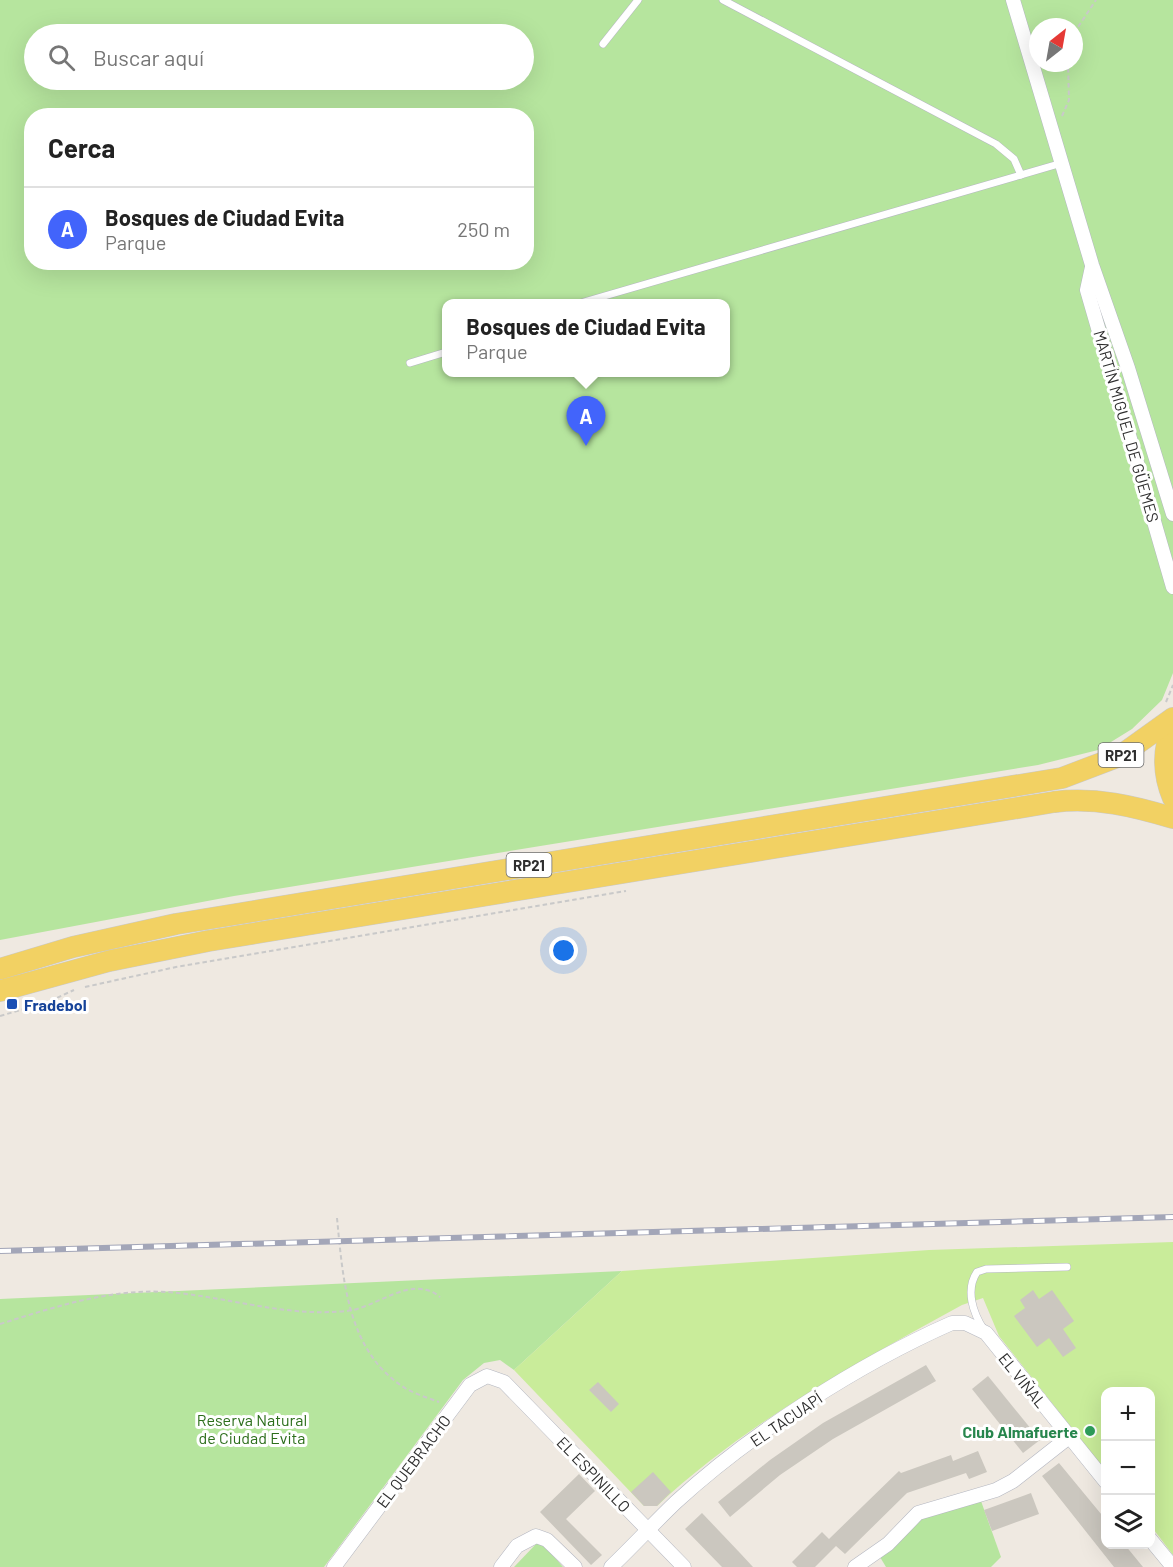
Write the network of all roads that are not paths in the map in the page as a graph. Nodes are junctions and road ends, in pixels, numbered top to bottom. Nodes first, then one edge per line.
1 (638, 0) edge
2 (723, 0) edge
3 (1013, 0) edge
4 (603, 44) dead end
5 (1062, 163) junction
6 (1021, 175) junction
7 (1092, 265) junction
8 (591, 299) edge
9 (442, 353) edge
10 (410, 363) dead end
11 (1173, 514) edge
12 (1173, 587) edge
13 (1173, 718) edge
14 (1173, 727) edge
15 (1173, 798) edge
16 (1173, 818) edge
17 (0, 969) edge
18 (0, 991) edge
19 (1067, 1267) dead end
20 (986, 1334) junction
21 (504, 1382) joint
22 (1069, 1437) junction
23 (1101, 1476) edge
24 (648, 1530) junction
25 (1155, 1545) edge
26 (334, 1567) edge
27 (501, 1567) edge
28 (575, 1567) edge
29 (611, 1567) edge
30 (684, 1567) edge
31 (855, 1567) edge
32 (1173, 1567) edge

1 - 4 lane
2 - 6 lane
3 - 5 street, MARTÍN MIGUEL DE GÜEMES
5 - 6 lane
5 - 7 street, MARTÍN MIGUEL DE GÜEMES
6 - 8 lane
7 - 11 street, MARTÍN MIGUEL DE GÜEMES
7 - 12 street, MARTÍN MIGUEL DE GÜEMES
9 - 10 lane
13 - 17 main road, RP21
14 - 15 main road, RP21
16 - 18 main road, RP21
19 - 20 lane
20 - 22 street, EL VIÑAL
20 - 24 street, EL TACUAPÍ
21 - 24 street, EL ESPINILLO
21 - 26 street, EL QUEBRACHO
22 - 23 street, EL VIÑAL
22 - 31 street
24 - 29 street, EL TACUAPÍ
24 - 30 street, EL ESPINILLO
25 - 32 street
27 - 28 street

